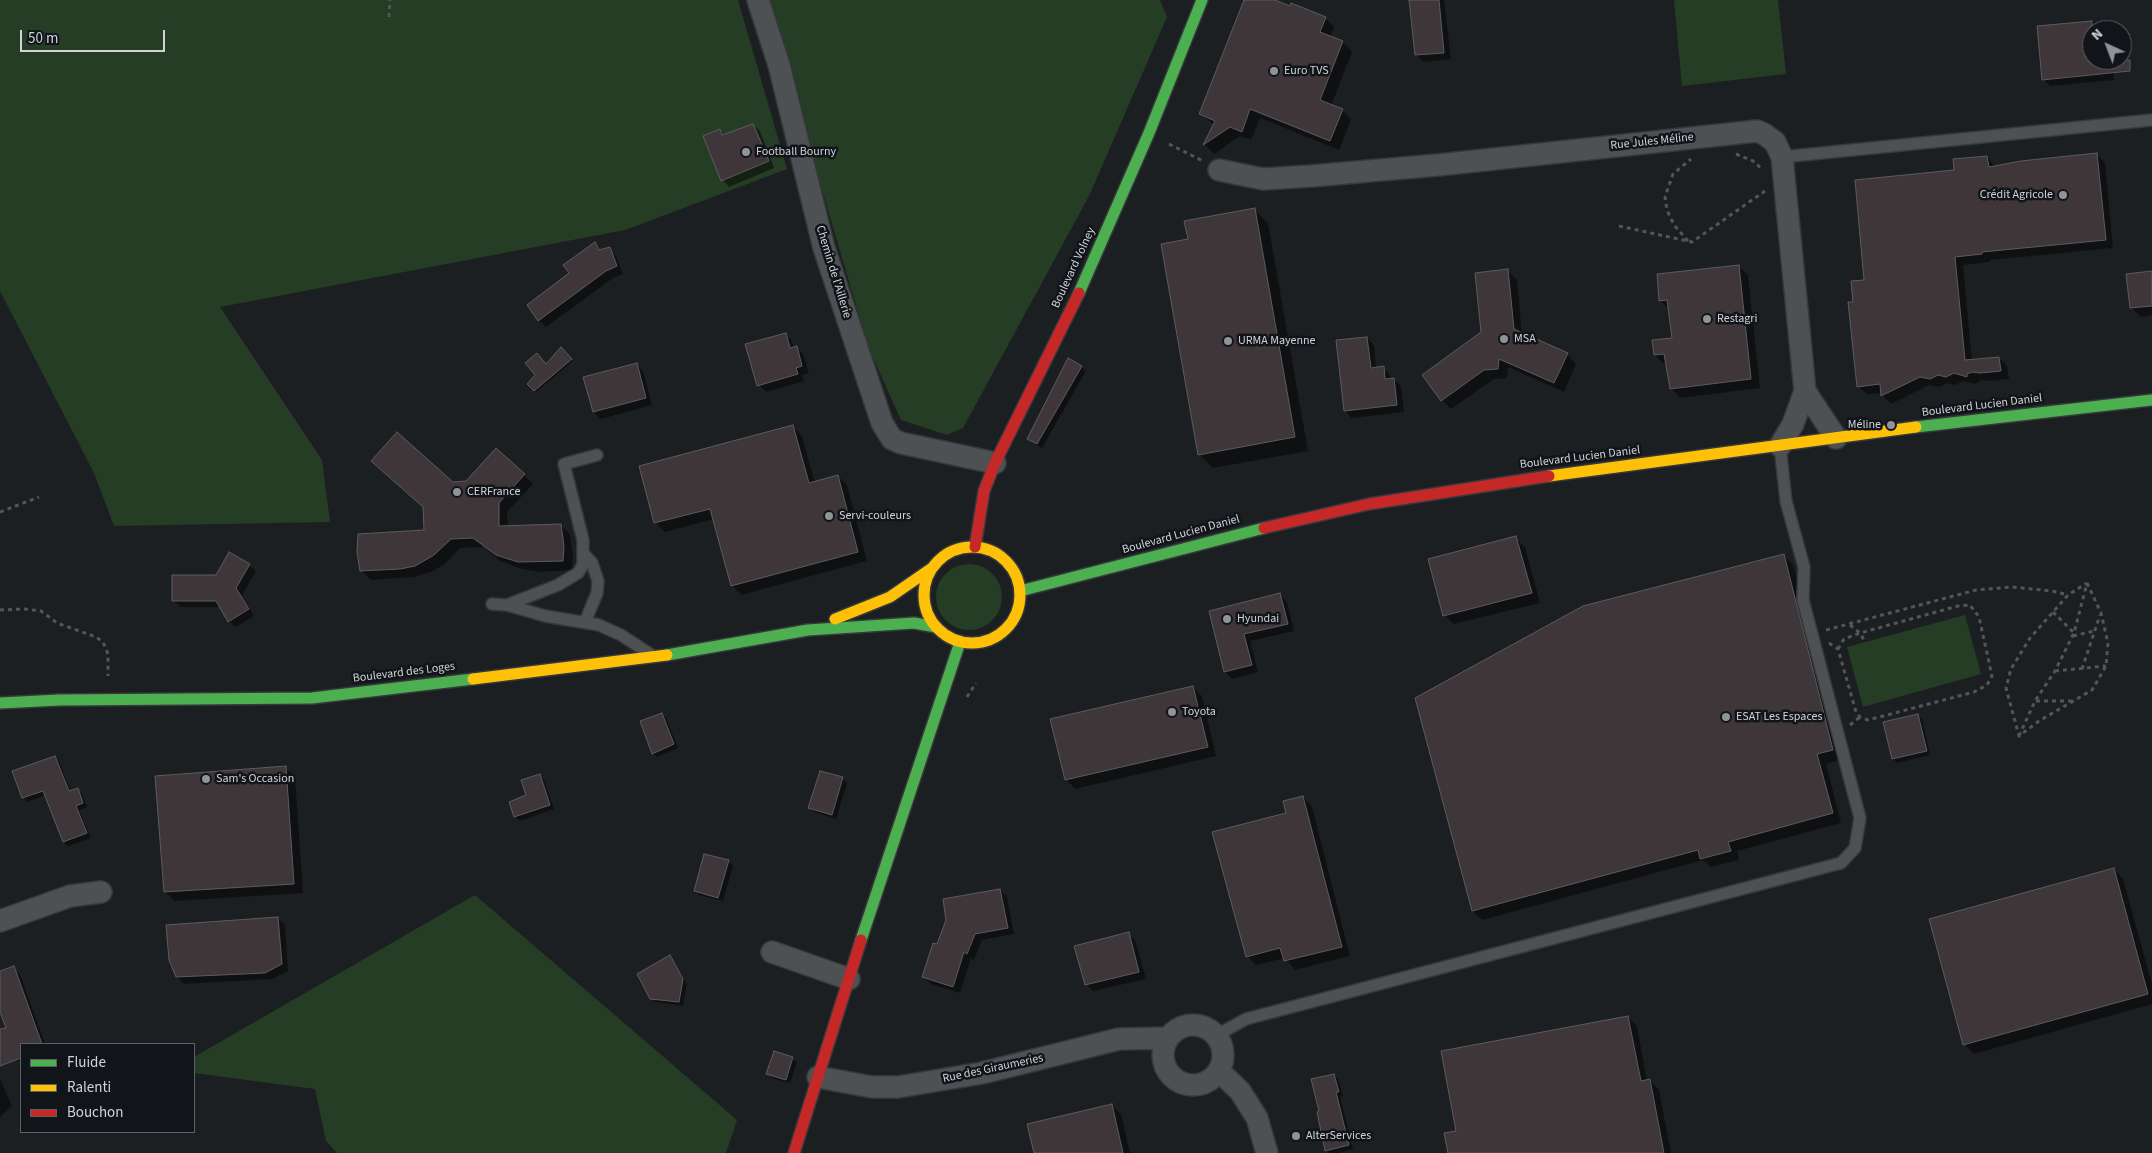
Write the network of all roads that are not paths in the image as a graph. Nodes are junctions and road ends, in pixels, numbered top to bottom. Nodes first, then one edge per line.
1 (758, 0) edge
2 (1202, 0) edge
3 (2152, 120) edge
4 (1219, 170) road end
5 (1780, 173) junction
6 (1805, 391) junction
7 (2152, 400) edge
8 (1836, 438) junction
9 (1780, 446) junction
10 (597, 455) dead end
11 (995, 462) junction
12 (974, 547) junction
13 (583, 553) junction
14 (932, 568) junction
15 (1020, 591) junction
16 (492, 604) dead end
17 (507, 605) junction
18 (585, 622) junction
19 (936, 627) junction
20 (808, 630) junction
21 (960, 642) junction
22 (654, 657) junction
23 (0, 703) edge
24 (102, 892) dead end
25 (0, 921) edge
26 (772, 952) dead end
27 (849, 979) junction
28 (1217, 1035) junction
29 (1167, 1038) junction
30 (1220, 1072) junction
31 (818, 1077) junction
32 (794, 1153) edge
33 (1267, 1153) edge

1 - 11 street, Chemin de l'Aillerie
2 - 11 main road, Boulevard Volney
3 - 5 lane
4 - 5 street, Rue Jules Méline
5 - 6 street
6 - 8 street
6 - 9 street
7 - 8 main road, Boulevard Lucien Daniel
8 - 9 main road, Boulevard Lucien Daniel
9 - 15 main road, Boulevard Lucien Daniel
9 - 28 lane
10 - 13 lane
11 - 12 main road, Boulevard Volney
12 - 14 main road
12 - 15 main road
13 - 17 lane
13 - 18 lane
14 - 19 main road
14 - 20 main road, Boulevard des Loges
15 - 21 main road
16 - 17 lane
17 - 18 lane
18 - 22 lane
19 - 20 main road, Boulevard des Loges
19 - 21 main road
20 - 22 main road, Boulevard des Loges
21 - 27 main road
22 - 23 main road, Boulevard des Loges
24 - 25 street
26 - 27 street
27 - 31 main road
28 - 29 street
28 - 30 street
29 - 30 street
29 - 31 street, Rue des Giraumeries
30 - 33 street
31 - 32 main road

